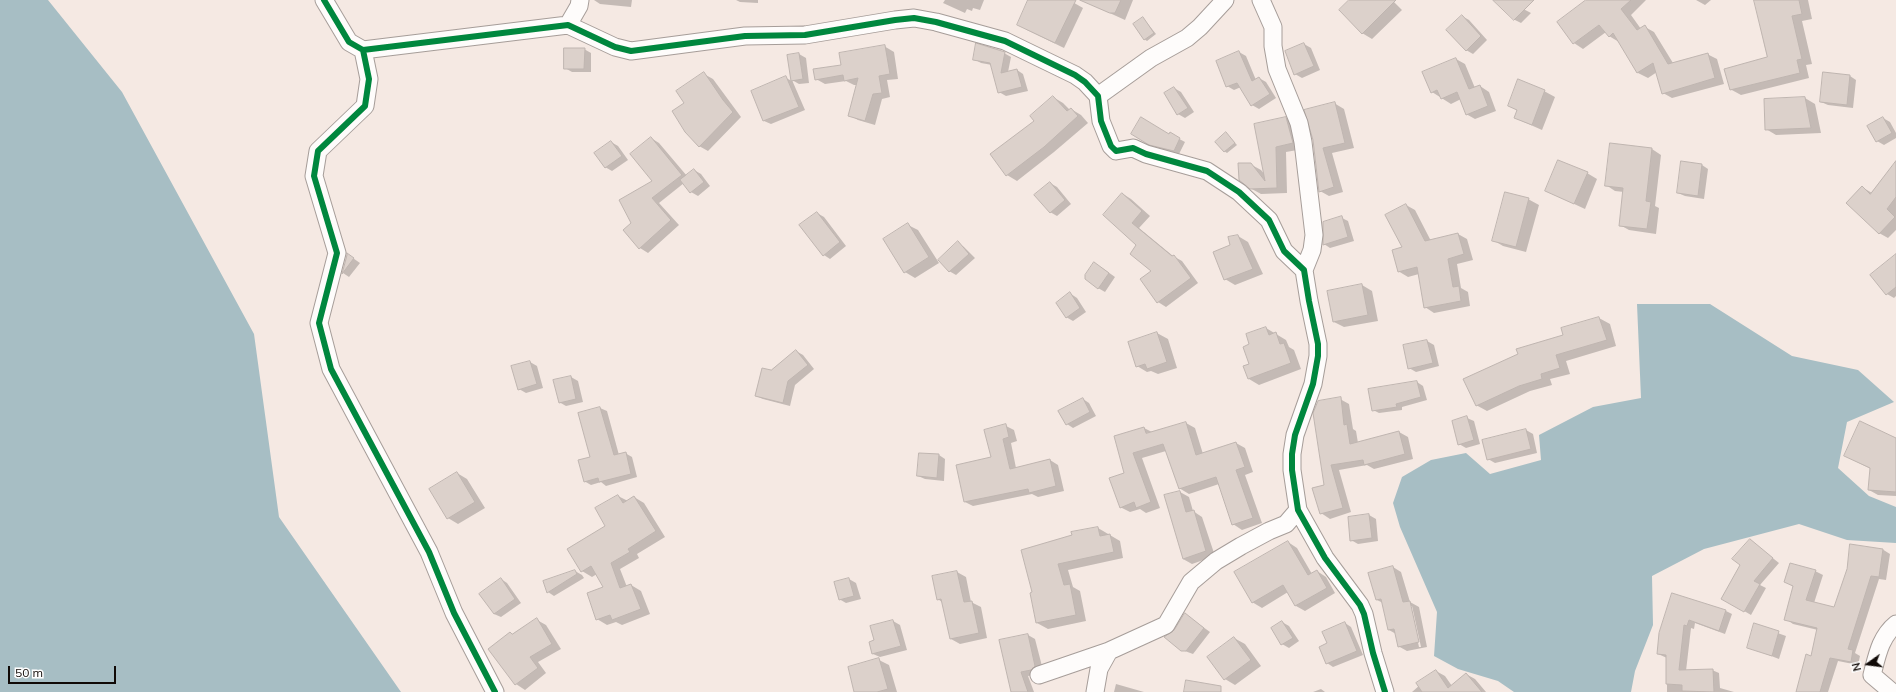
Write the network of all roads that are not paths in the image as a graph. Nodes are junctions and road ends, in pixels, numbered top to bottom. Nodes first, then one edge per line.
1 (324, 0) edge
2 (580, 0) edge
3 (1225, 0) edge
4 (1261, 0) edge
5 (568, 25) junction
6 (363, 50) junction
7 (1098, 96) junction
8 (1304, 270) junction
9 (1298, 510) junction
10 (1896, 624) edge
11 (1109, 651) junction
12 (1039, 675) dead end
13 (495, 692) edge
14 (1095, 692) edge
15 (1385, 692) edge
16 (1892, 692) edge

1 - 6 street
2 - 5 street
3 - 7 street
4 - 8 street
5 - 6 street
5 - 7 street
6 - 13 street
7 - 8 street
8 - 9 street
9 - 11 street
9 - 15 street
10 - 16 street
11 - 12 street
11 - 14 street

